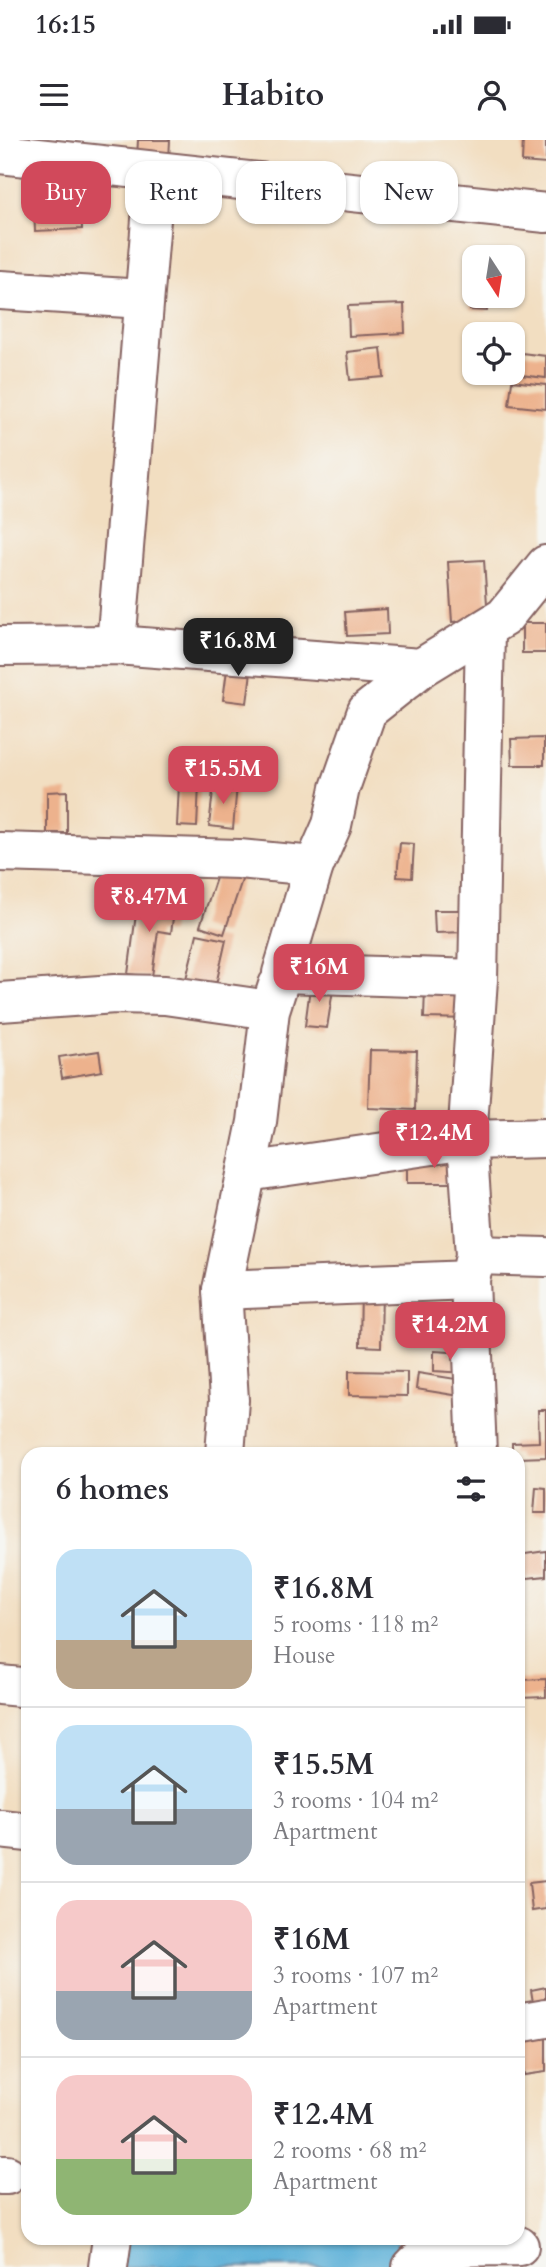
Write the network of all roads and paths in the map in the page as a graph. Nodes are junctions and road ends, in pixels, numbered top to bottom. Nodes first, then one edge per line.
1 (0, 154) edge
2 (125, 168) edge
3 (222, 178) edge
4 (546, 213) edge
5 (150, 224) edge
6 (0, 290) edge
7 (143, 299) junction
8 (546, 566) edge
9 (485, 631) junction
10 (116, 645) junction
11 (0, 646) edge
12 (421, 667) junction
13 (0, 852) edge
14 (314, 866) junction
15 (282, 973) junction
16 (478, 979) junction
17 (0, 1002) edge
18 (270, 1010) junction
19 (546, 1139) edge
20 (467, 1140) junction
21 (247, 1172) junction
22 (546, 1257) edge
23 (473, 1267) junction
24 (222, 1290) junction
25 (226, 1447) edge
26 (477, 1447) edge
27 (0, 1829) edge
28 (21, 1831) edge
29 (546, 2018) edge
30 (525, 2022) edge
31 (111, 2245) edge
32 (519, 2249) edge
33 (108, 2267) edge
34 (412, 2267) edge

1 - 2 street
3 - 4 street
5 - 7 street
6 - 7 street
7 - 10 street
8 - 9 street
9 - 12 street
9 - 16 street
10 - 11 street
10 - 12 street
12 - 14 street
13 - 14 street
14 - 15 street
15 - 16 street
15 - 18 street
16 - 20 street
17 - 18 street
18 - 21 street
19 - 20 street
20 - 21 street
20 - 23 street
21 - 24 street
22 - 23 street
23 - 24 street
23 - 26 street
24 - 25 street
27 - 28 street
29 - 30 street
31 - 33 street
32 - 34 street

